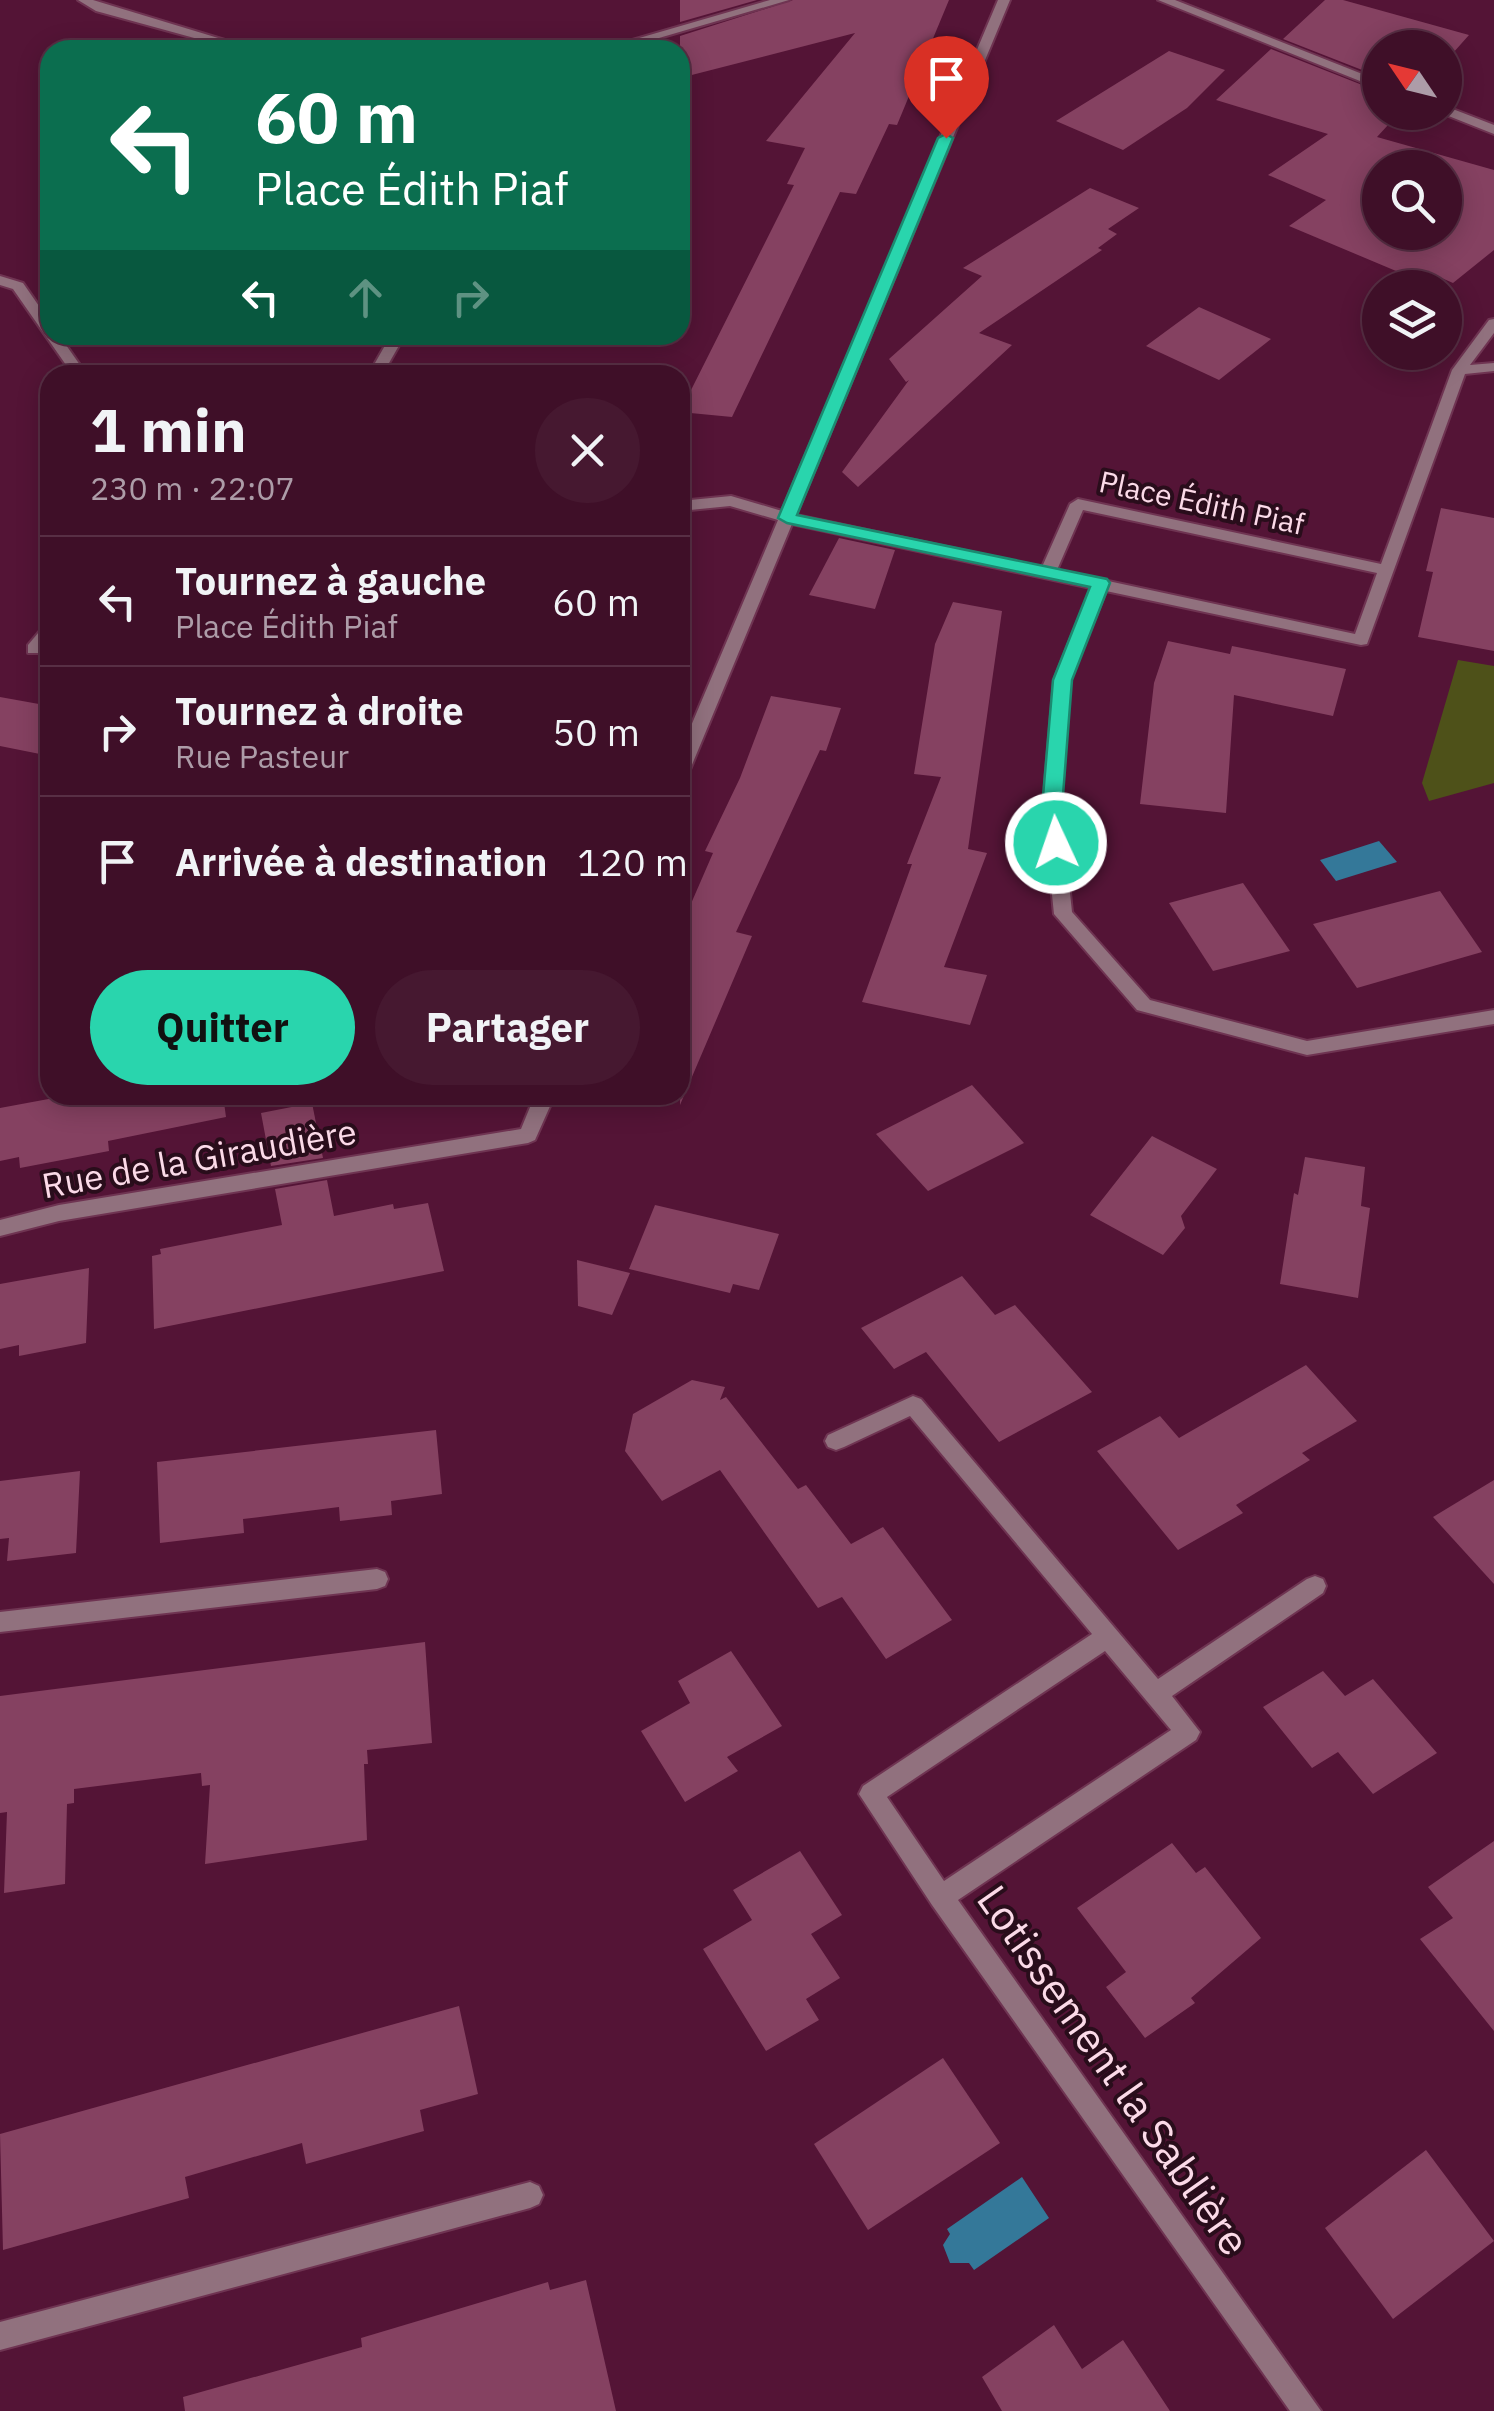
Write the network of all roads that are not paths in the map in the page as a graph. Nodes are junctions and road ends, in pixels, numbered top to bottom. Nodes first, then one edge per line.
1 (84, 0) edge
2 (783, 0) edge
3 (1004, 0) edge
4 (1164, 0) edge
5 (216, 40) edge
6 (640, 40) edge
7 (1362, 78) edge
8 (1462, 117) edge
9 (1494, 130) edge
10 (0, 280) edge
11 (40, 318) edge
12 (1494, 322) edge
13 (1462, 365) edge
14 (1494, 367) edge
15 (1458, 370) edge
16 (1462, 370) edge
17 (690, 505) edge
18 (787, 518) junction
19 (1387, 570) junction
20 (1048, 572) junction
21 (1101, 583) junction
22 (40, 642) edge
23 (34, 649) dead end
24 (690, 748) edge
25 (1494, 1016) edge
26 (541, 1105) edge
27 (0, 1228) edge
28 (836, 1441) dead end
29 (378, 1578) dead end
30 (1315, 1586) dead end
31 (0, 1622) edge
32 (1107, 1637) junction
33 (1155, 1694) junction
34 (941, 1897) junction
35 (530, 2195) dead end
36 (0, 2336) edge
37 (1307, 2411) edge

1 - 5 street
2 - 6 street
3 - 18 street
4 - 7 street
8 - 9 street
10 - 11 street
12 - 13 street
14 - 16 street
15 - 19 street
17 - 18 street
18 - 20 street
18 - 24 street
19 - 20 street, Place Édith Piaf
19 - 21 street
20 - 21 street
21 - 25 street
22 - 23 street
26 - 27 street, Rue de la Giraudière
28 - 32 street, Lotissement la Sablière
29 - 31 street
30 - 33 street
32 - 33 street, Lotissement la Sablière
32 - 34 street
33 - 34 street, Lotissement la Sablière
34 - 37 street, Lotissement la Sablière
35 - 36 street

